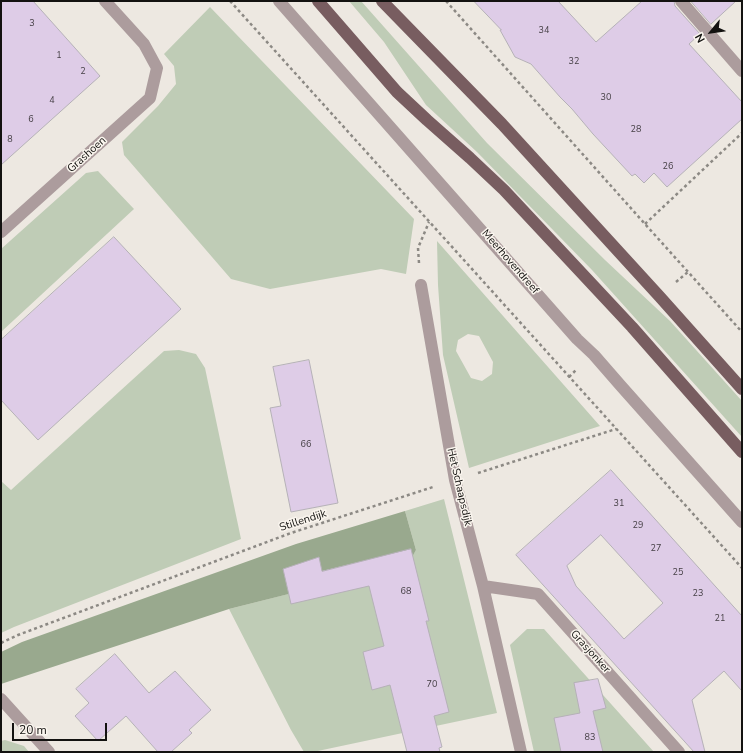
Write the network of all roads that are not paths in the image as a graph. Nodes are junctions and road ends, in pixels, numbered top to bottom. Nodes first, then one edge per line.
1 (104, 1) edge
2 (279, 1) edge
3 (318, 1) edge
4 (382, 1) edge
5 (681, 1) edge
6 (742, 71) edge
7 (1, 232) edge
8 (421, 285) road end
9 (742, 388) edge
10 (742, 452) edge
11 (742, 522) edge
12 (483, 586) junction
13 (1, 699) edge
14 (49, 752) edge
15 (521, 752) edge
16 (679, 752) edge

1 - 7 street, Grashoen
2 - 11 street, Meerhovendreef
3 - 10 main road
4 - 9 main road
5 - 6 street
8 - 12 street, Het Schaapsdijk
12 - 15 street, Het Schaapsdijk
12 - 16 street, Grasjonker
13 - 14 street

